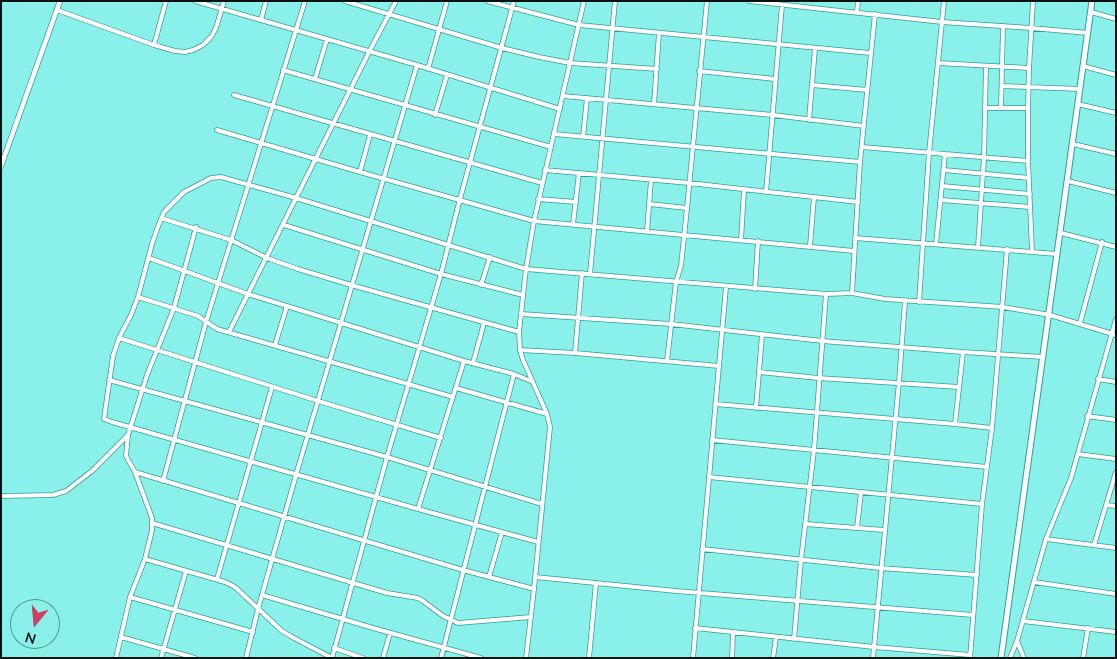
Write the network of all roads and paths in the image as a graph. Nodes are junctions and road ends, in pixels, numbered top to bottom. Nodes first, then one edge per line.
1 (60, 1) edge
2 (166, 1) edge
3 (195, 1) edge
4 (224, 1) edge
5 (266, 1) edge
6 (304, 1) edge
7 (345, 1) edge
8 (396, 1) edge
9 (447, 1) edge
10 (487, 1) edge
11 (514, 1) edge
12 (584, 1) edge
13 (615, 1) edge
14 (707, 1) edge
15 (750, 1) edge
16 (858, 1) edge
17 (944, 1) edge
18 (1033, 1) edge
19 (1092, 1) edge
20 (768, 2) edge
21 (782, 5) junction
22 (512, 8) junction
23 (57, 10) junction
24 (222, 10) junction
25 (857, 12) junction
26 (1091, 12) junction
27 (875, 14) junction
28 (389, 15) junction
29 (1116, 19) edge
30 (260, 20) junction
31 (942, 22) junction
32 (579, 25) junction
33 (1003, 26) junction
34 (612, 27) junction
35 (1031, 28) junction
36 (296, 30) junction
37 (440, 30) junction
38 (659, 33) junction
39 (1088, 33) junction
40 (703, 37) junction
41 (327, 40) junction
42 (778, 44) junction
43 (154, 45) junction
44 (502, 48) junction
45 (815, 48) junction
46 (369, 52) junction
47 (870, 53) junction
48 (570, 63) junction
49 (938, 63) junction
50 (417, 65) junction
51 (609, 65) junction
52 (986, 66) junction
53 (1083, 66) junction
54 (1002, 67) junction
55 (1028, 68) junction
56 (428, 69) junction
57 (657, 69) junction
58 (283, 70) junction
59 (700, 71) junction
60 (1116, 74) edge
61 (446, 75) junction
62 (315, 79) junction
63 (775, 79) junction
64 (812, 85) junction
65 (1002, 86) junction
66 (1028, 86) junction
67 (491, 88) junction
68 (351, 89) junction
69 (1080, 89) junction
70 (867, 90) junction
71 (234, 95) dead end
72 (563, 96) junction
73 (587, 98) junction
74 (606, 100) junction
75 (654, 104) junction
76 (1078, 104) junction
77 (272, 106) junction
78 (405, 106) junction
79 (985, 108) junction
80 (1001, 108) junction
81 (1028, 108) junction
82 (560, 109) junction
83 (696, 109) junction
84 (1116, 112) edge
85 (435, 115) junction
86 (773, 115) junction
87 (809, 120) junction
88 (333, 124) junction
89 (864, 126) junction
90 (479, 128) junction
91 (217, 130) dead end
92 (554, 134) junction
93 (370, 135) junction
94 (583, 137) junction
95 (603, 139) junction
96 (261, 142) junction
97 (395, 142) junction
98 (1073, 144) junction
99 (692, 146) junction
100 (862, 147) junction
101 (550, 148) junction
102 (929, 153) junction
103 (769, 154) junction
104 (945, 154) junction
105 (1116, 154) edge
106 (984, 158) junction
107 (316, 159) junction
108 (1028, 161) junction
109 (860, 162) junction
110 (470, 163) junction
111 (1, 166) edge
112 (545, 170) junction
113 (944, 170) junction
114 (360, 172) junction
115 (579, 173) junction
116 (983, 174) junction
117 (600, 175) junction
118 (1029, 178) junction
119 (384, 179) junction
120 (651, 180) junction
121 (1068, 181) junction
122 (542, 183) junction
123 (689, 183) junction
124 (248, 184) junction
125 (942, 186) junction
126 (744, 190) junction
127 (982, 190) junction
128 (766, 192) junction
129 (1116, 193) edge
130 (1030, 194) junction
131 (814, 197) junction
132 (296, 198) junction
133 (460, 199) junction
134 (538, 199) junction
135 (941, 200) junction
136 (576, 202) junction
137 (858, 202) junction
138 (649, 204) junction
139 (981, 204) junction
140 (1030, 207) junction
141 (687, 208) junction
142 (161, 218) junction
143 (534, 221) junction
144 (372, 222) junction
145 (573, 224) junction
146 (284, 225) junction
147 (595, 226) junction
148 (196, 227) junction
149 (647, 231) junction
150 (1061, 233) junction
151 (684, 234) junction
152 (855, 238) junction
153 (231, 240) junction
154 (741, 240) junction
155 (758, 241) junction
156 (1102, 242) junction
157 (922, 243) junction
158 (936, 244) junction
159 (448, 245) junction
160 (810, 246) junction
161 (978, 247) junction
162 (1116, 247) edge
163 (1007, 249) junction
164 (362, 250) junction
165 (854, 251) junction
166 (1032, 251) junction
167 (1058, 254) junction
168 (490, 257) junction
169 (149, 258) junction
170 (267, 258) junction
171 (526, 269) junction
172 (184, 270) junction
173 (582, 273) junction
174 (441, 274) junction
175 (590, 274) junction
176 (676, 282) junction
177 (218, 284) junction
178 (481, 284) junction
179 (351, 285) junction
180 (726, 287) junction
181 (755, 289) junction
182 (852, 293) junction
183 (248, 294) junction
184 (826, 294) junction
185 (523, 295) junction
186 (138, 297) junction
187 (905, 301) junction
188 (919, 302) junction
189 (287, 306) junction
190 (1003, 307) junction
191 (174, 308) junction
192 (431, 308) junction
193 (521, 314) junction
194 (1050, 315) junction
195 (578, 317) junction
196 (1116, 319) edge
197 (206, 322) junction
198 (340, 322) junction
199 (484, 323) junction
200 (671, 324) junction
201 (1080, 324) junction
202 (723, 330) junction
203 (229, 332) junction
204 (519, 332) junction
205 (762, 334) junction
206 (1114, 334) edge
207 (118, 338) junction
208 (822, 341) junction
209 (275, 345) junction
210 (420, 348) junction
211 (901, 348) junction
212 (520, 350) junction
213 (157, 351) junction
214 (963, 352) junction
215 (575, 353) junction
216 (998, 355) junction
217 (1044, 357) junction
218 (330, 360) junction
219 (464, 361) junction
220 (667, 361) junction
221 (194, 363) junction
222 (473, 363) junction
223 (719, 366) junction
224 (759, 372) junction
225 (514, 374) junction
226 (818, 378) junction
227 (1098, 379) junction
228 (108, 380) junction
229 (534, 382) junction
230 (899, 382) junction
231 (1116, 382) edge
232 (409, 383) junction
233 (272, 387) junction
234 (959, 387) junction
235 (456, 388) junction
236 (142, 390) junction
237 (453, 397) junction
238 (185, 401) junction
239 (318, 401) junction
240 (506, 402) junction
241 (715, 404) junction
242 (756, 408) junction
243 (816, 413) junction
244 (547, 414) junction
245 (1087, 416) junction
246 (895, 420) junction
247 (1116, 420) edge
248 (262, 422) junction
249 (955, 424) junction
250 (396, 425) junction
251 (130, 427) junction
252 (992, 428) junction
253 (128, 435) junction
254 (308, 435) junction
255 (441, 438) junction
256 (175, 439) junction
257 (712, 440) junction
258 (814, 450) junction
259 (1078, 454) junction
260 (387, 457) junction
261 (892, 457) junction
262 (1116, 459) edge
263 (251, 461) junction
264 (987, 467) junction
265 (430, 471) junction
266 (135, 472) junction
267 (1116, 472) edge
268 (296, 475) junction
269 (709, 477) junction
270 (163, 481) junction
271 (485, 487) junction
272 (810, 487) junction
273 (861, 492) junction
274 (887, 495) junction
275 (1, 496) edge
276 (376, 497) junction
277 (238, 503) junction
278 (542, 504) junction
279 (982, 504) junction
280 (1106, 505) junction
281 (1116, 506) edge
282 (418, 509) junction
283 (284, 517) junction
284 (152, 523) junction
285 (475, 524) junction
286 (805, 524) junction
287 (857, 528) junction
288 (884, 530) junction
289 (502, 532) junction
290 (1046, 539) junction
291 (365, 540) junction
292 (538, 542) junction
293 (226, 545) junction
294 (1094, 545) junction
295 (1116, 548) edge
296 (702, 549) junction
297 (272, 558) junction
298 (144, 559) junction
299 (801, 560) junction
300 (880, 568) junction
301 (463, 570) junction
302 (186, 571) junction
303 (977, 575) junction
304 (489, 577) junction
305 (536, 577) junction
306 (217, 579) junction
307 (353, 582) junction
308 (1034, 582) junction
309 (596, 583) junction
310 (534, 589) junction
311 (699, 593) junction
312 (1116, 594) edge
313 (262, 595) junction
314 (130, 597) junction
315 (798, 601) junction
316 (877, 608) junction
317 (174, 609) junction
318 (258, 609) junction
319 (974, 615) junction
320 (531, 617) junction
321 (342, 618) junction
322 (450, 620) junction
323 (1023, 621) junction
324 (695, 628) junction
325 (1088, 628) junction
326 (253, 632) junction
327 (1116, 632) edge
328 (390, 633) junction
329 (733, 633) junction
330 (121, 637) junction
331 (776, 637) junction
332 (794, 639) junction
333 (1017, 642) junction
334 (443, 647) junction
335 (874, 647) junction
336 (163, 648) junction
337 (334, 648) junction
338 (934, 652) junction
339 (970, 656) edge
340 (116, 658) edge
341 (160, 658) edge
342 (195, 658) edge
343 (246, 658) edge
344 (332, 658) edge
345 (364, 658) edge
346 (383, 658) edge
347 (441, 658) edge
348 (481, 658) edge
349 (526, 658) edge
350 (589, 658) edge
351 (693, 658) edge
352 (732, 658) edge
353 (773, 658) edge
354 (872, 658) edge
355 (934, 658) edge
356 (1001, 658) edge
357 (1010, 658) edge
358 (1024, 658) edge
359 (1083, 658) edge

1 - 23 street
2 - 43 street
3 - 24 street
4 - 24 street
5 - 30 street
6 - 36 street
7 - 28 street
8 - 28 street
9 - 37 street
10 - 22 street
11 - 22 street
12 - 32 street
13 - 34 street
14 - 40 street
15 - 20 street
16 - 25 street
17 - 31 street
18 - 35 street
19 - 26 main road
20 - 21 street
21 - 25 street
21 - 42 street
22 - 32 street
22 - 44 street
23 - 43 street
23 - 111 street
24 - 30 street
24 - 43 street
25 - 27 street
26 - 29 street
26 - 39 main road
27 - 31 street
27 - 47 street
28 - 37 street
28 - 46 street
30 - 36 street
31 - 33 street
31 - 49 street
32 - 34 street
32 - 48 street
33 - 35 street
33 - 54 street
34 - 38 street
34 - 51 street
35 - 39 street
35 - 55 street
36 - 41 street
36 - 58 street
37 - 44 street
37 - 56 street
38 - 40 street
38 - 57 street
39 - 53 main road
40 - 42 street
40 - 59 street
41 - 46 street
41 - 62 street
42 - 45 street
42 - 63 street
44 - 48 street
44 - 67 street
45 - 47 street
45 - 64 street
46 - 50 street
46 - 68 street
47 - 70 street
48 - 51 street
48 - 72 street
49 - 52 street
49 - 102 street
50 - 56 street
50 - 78 street
51 - 57 street
51 - 74 street
52 - 54 street
52 - 79 street
53 - 60 street
53 - 69 main road
54 - 55 street
54 - 65 street
55 - 66 street
56 - 61 street
57 - 75 street
58 - 62 street
58 - 77 street
59 - 63 street
59 - 83 street
61 - 67 street
61 - 85 street
62 - 68 street
63 - 86 street
64 - 70 street
64 - 87 street
65 - 66 street
65 - 80 street
66 - 69 street
66 - 81 street
67 - 82 street
67 - 90 street
68 - 78 street
68 - 88 street
69 - 76 main road
70 - 89 street
71 - 77 street
72 - 73 street
72 - 82 street
73 - 74 street
73 - 94 street
74 - 75 street
74 - 95 street
75 - 83 street
76 - 84 street
76 - 98 main road
77 - 88 street
77 - 96 street
78 - 85 street
78 - 97 street
79 - 80 street
79 - 106 street
80 - 81 street
81 - 108 street
82 - 92 street
83 - 86 street
83 - 99 street
85 - 90 street
86 - 87 street
86 - 103 street
87 - 89 street
88 - 93 street
88 - 107 street
89 - 100 street
90 - 101 street
90 - 110 street
91 - 96 street
92 - 94 street
92 - 101 street
93 - 97 street
93 - 114 street
94 - 95 street
95 - 99 street
95 - 117 street
96 - 107 street
96 - 124 street
97 - 110 street
97 - 119 street
98 - 105 street
98 - 121 main road
99 - 103 street
99 - 123 street
100 - 102 street
100 - 109 street
101 - 112 street
102 - 104 street
102 - 157 street
103 - 109 street
103 - 128 street
104 - 106 street
104 - 113 street
106 - 108 street
106 - 116 street
107 - 114 street
107 - 132 street
108 - 118 street
109 - 137 street
110 - 122 street
110 - 133 street
112 - 115 street
112 - 122 street
113 - 116 street
113 - 125 street
114 - 119 street
115 - 117 street
115 - 136 street
116 - 118 street
116 - 127 street
117 - 120 street
117 - 147 street
118 - 130 street
119 - 133 street
119 - 144 street
120 - 123 street
120 - 138 street
121 - 129 street
121 - 150 main road
122 - 134 street
123 - 126 street
123 - 141 street
124 - 132 street
124 - 142 street
124 - 153 street
125 - 127 street
125 - 135 street
126 - 128 street
126 - 154 street
127 - 130 street
127 - 139 street
128 - 131 street
130 - 140 street
131 - 137 street
131 - 160 street
132 - 144 street
132 - 146 street
133 - 143 street
133 - 159 street
134 - 136 street
134 - 143 street
135 - 139 street
135 - 158 street
136 - 145 street
137 - 152 street
138 - 141 street
138 - 149 street
139 - 140 street
139 - 161 street
140 - 166 street
141 - 151 street
142 - 148 street
142 - 169 street
143 - 145 street
143 - 171 street
144 - 159 street
144 - 164 street
145 - 147 street
146 - 164 street
146 - 170 street
147 - 149 street
147 - 175 street
148 - 153 street
148 - 172 street
149 - 151 street
150 - 156 street
150 - 167 main road
151 - 154 street
151 - 176 street
152 - 157 street
152 - 165 street
153 - 170 street
153 - 177 street
154 - 155 street
155 - 160 street
155 - 181 street
156 - 162 street
156 - 201 street
157 - 158 street
157 - 188 street
158 - 161 street
159 - 168 street
159 - 174 street
160 - 165 street
161 - 163 street
163 - 166 street
163 - 190 street
164 - 174 street
164 - 179 street
165 - 182 street
166 - 167 street
167 - 194 main road
168 - 171 street
168 - 178 street
169 - 172 street
169 - 186 street
170 - 179 street
170 - 183 street
171 - 173 street
171 - 185 street
172 - 177 street
172 - 191 street
173 - 175 street
173 - 195 street
174 - 178 street
174 - 192 street
175 - 176 street
176 - 180 street
176 - 200 street
177 - 183 street
177 - 197 street
178 - 185 street
179 - 192 street
179 - 198 street
180 - 181 street
180 - 202 street
181 - 184 street
182 - 184 street
182 - 187 street
183 - 189 street
183 - 203 street
184 - 208 street
185 - 193 street
186 - 191 street
186 - 207 street
187 - 188 street
187 - 211 street
188 - 190 street
189 - 198 street
189 - 209 street
190 - 194 street
190 - 216 street
191 - 197 street
191 - 213 street
192 - 199 street
192 - 210 street
193 - 195 street
193 - 204 street
194 - 201 street
194 - 217 main road
195 - 200 street
195 - 215 street
196 - 206 street
197 - 203 street
197 - 221 street
198 - 210 street
198 - 218 street
199 - 204 street
199 - 222 street
200 - 202 street
200 - 220 street
201 - 206 street
202 - 205 street
202 - 223 street
203 - 209 street
204 - 212 street
205 - 208 street
205 - 224 street
206 - 227 street
207 - 213 street
207 - 228 street
208 - 211 street
208 - 226 street
209 - 218 street
210 - 219 street
210 - 232 street
211 - 214 street
211 - 230 street
212 - 215 street
212 - 229 street
213 - 221 street
213 - 236 street
214 - 216 street
214 - 234 street
215 - 220 street
216 - 217 street
216 - 252 street
217 - 356 main road
218 - 232 street
218 - 239 street
219 - 222 street
219 - 235 street
220 - 223 street
221 - 233 street
221 - 238 street
222 - 225 street
223 - 241 street
224 - 226 street
224 - 242 street
225 - 229 street
225 - 240 street
226 - 230 street
226 - 243 street
227 - 231 street
227 - 245 street
228 - 236 street
228 - 251 street
229 - 244 street
230 - 234 street
230 - 246 street
232 - 237 street
232 - 250 street
233 - 239 street
233 - 248 street
234 - 249 street
235 - 237 street
235 - 240 street
236 - 238 street
236 - 251 street
237 - 255 street
238 - 248 street
238 - 256 street
239 - 250 street
239 - 254 street
240 - 244 street
240 - 271 street
241 - 242 street
241 - 257 street
242 - 243 street
243 - 246 street
243 - 258 street
244 - 278 street
245 - 247 street
245 - 259 street
246 - 249 street
246 - 261 street
248 - 254 street
248 - 263 street
249 - 252 street
250 - 255 street
250 - 260 street
251 - 253 street
251 - 256 street
252 - 264 street
253 - 266 street
253 - 275 street
254 - 260 street
254 - 268 street
255 - 265 street
256 - 263 street
256 - 270 street
257 - 258 street
257 - 269 street
258 - 261 street
258 - 272 street
259 - 262 street
259 - 290 street
260 - 265 street
260 - 276 street
261 - 264 street
261 - 274 street
263 - 268 street
263 - 277 street
264 - 279 street
265 - 271 street
265 - 282 street
266 - 270 street
266 - 284 street
267 - 280 street
268 - 276 street
268 - 283 street
269 - 272 street
269 - 296 street
270 - 277 street
271 - 278 street
271 - 285 street
272 - 273 street
272 - 286 street
273 - 274 street
273 - 287 street
274 - 279 street
274 - 288 street
276 - 282 street
276 - 291 street
277 - 283 street
277 - 293 street
278 - 292 street
279 - 303 street
280 - 281 street
280 - 294 street
282 - 285 street
283 - 291 street
283 - 297 street
284 - 293 street
284 - 298 street
285 - 289 street
285 - 301 street
286 - 287 street
286 - 299 street
287 - 288 street
288 - 300 street
289 - 292 street
289 - 304 street
290 - 294 street
290 - 308 street
291 - 301 street
291 - 307 street
292 - 305 street
293 - 297 street
293 - 306 street
294 - 295 street
296 - 299 street
296 - 311 street
297 - 307 street
297 - 313 street
298 - 302 street
298 - 314 street
299 - 300 street
299 - 315 street
300 - 303 street
300 - 316 street
301 - 304 street
301 - 322 street
302 - 306 street
302 - 317 street
303 - 319 street
304 - 310 street
305 - 309 street
305 - 310 street
306 - 318 street
307 - 321 street
307 - 322 street
308 - 312 street
308 - 323 street
309 - 311 street
309 - 350 street
310 - 320 street
311 - 315 street
311 - 324 street
313 - 318 street
313 - 321 street
314 - 317 street
314 - 330 street
315 - 316 street
315 - 332 street
316 - 319 street
316 - 335 street
317 - 326 street
317 - 336 street
318 - 326 street
318 - 344 street
319 - 339 street
320 - 322 street
320 - 349 street
321 - 328 street
321 - 337 street
322 - 334 street
323 - 325 street
323 - 333 street
324 - 329 street
324 - 351 street
325 - 327 street
325 - 359 street
326 - 343 street
328 - 334 street
328 - 346 street
329 - 331 street
329 - 352 street
330 - 336 street
330 - 340 street
331 - 332 street
331 - 353 street
332 - 335 street
333 - 357 street
333 - 358 street
334 - 347 street
334 - 348 street
335 - 338 street
335 - 354 street
336 - 341 street
336 - 342 street
337 - 344 street
337 - 345 street
338 - 339 street
338 - 355 street

